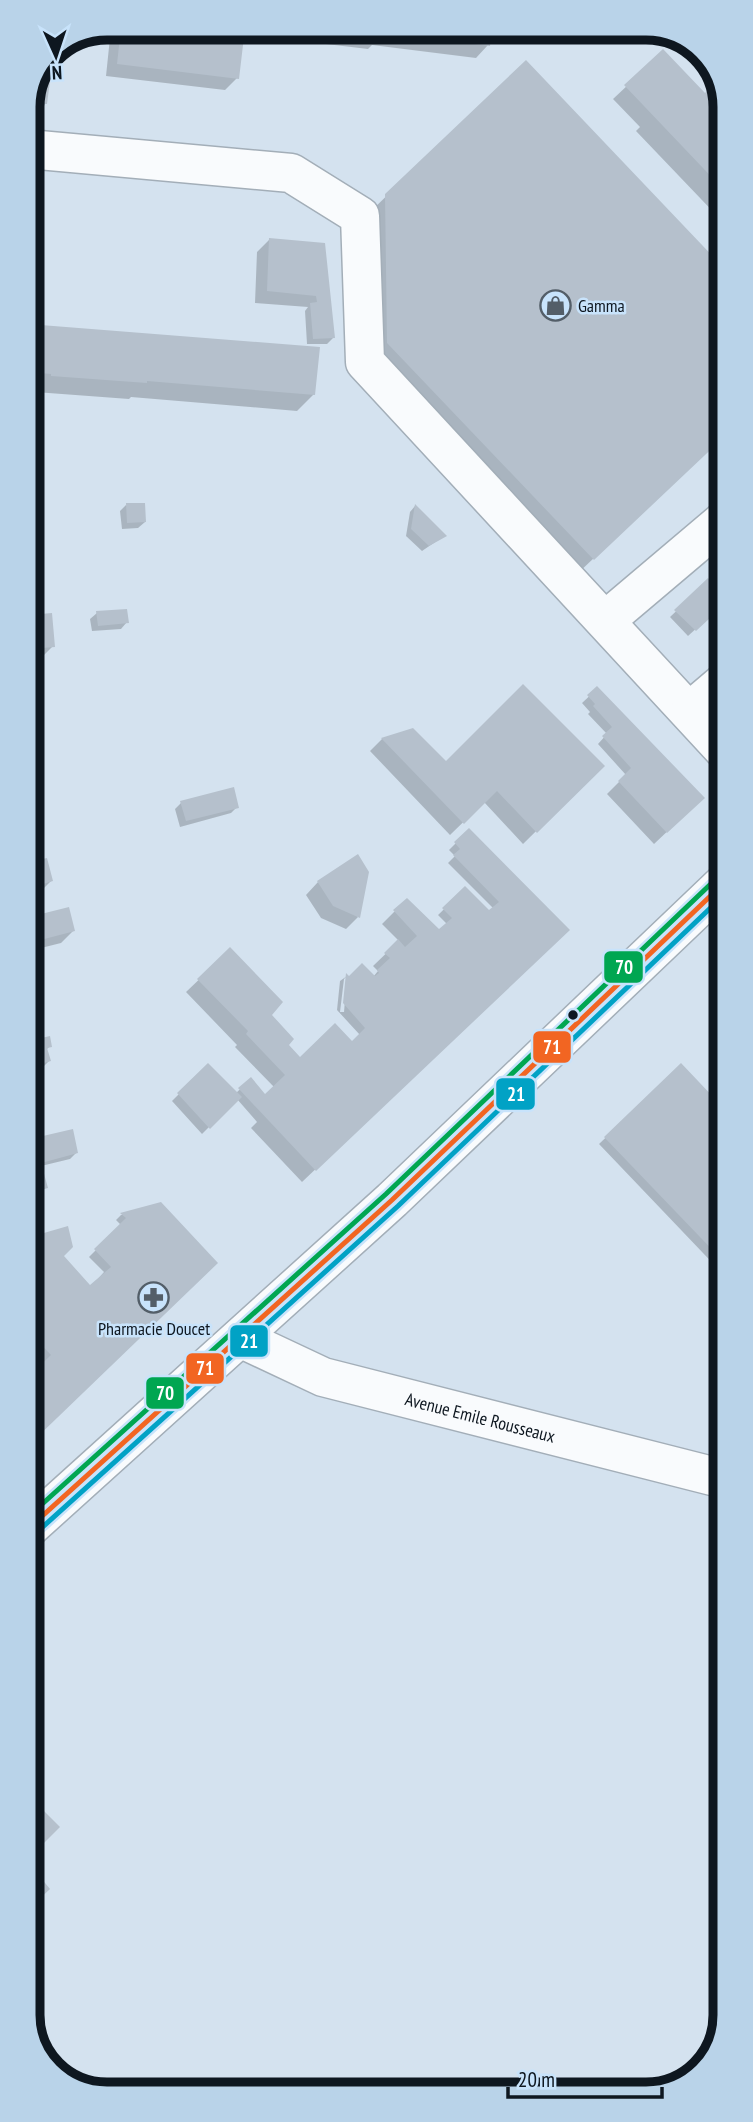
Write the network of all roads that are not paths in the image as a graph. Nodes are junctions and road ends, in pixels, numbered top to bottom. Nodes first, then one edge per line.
1 (40, 150) edge
2 (713, 529) edge
3 (606, 620) junction
4 (713, 691) edge
5 (690, 711) junction
6 (713, 737) edge
7 (713, 894) edge
8 (240, 1338) junction
9 (713, 1476) edge
10 (40, 1518) edge

1 - 3 main road
2 - 3 main road
3 - 5 main road
4 - 5 main road
5 - 6 main road
7 - 8 main road
8 - 9 main road, Avenue Emile Rousseaux
8 - 10 main road

